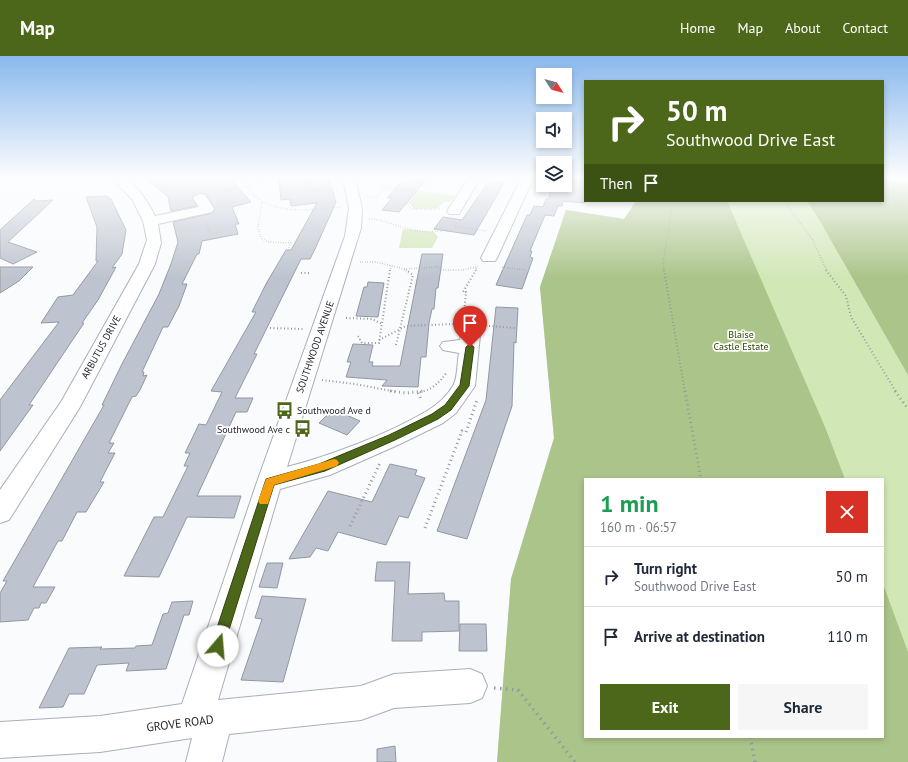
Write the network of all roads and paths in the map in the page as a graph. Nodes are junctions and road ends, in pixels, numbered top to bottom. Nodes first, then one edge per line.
1 (145, 212) edge
2 (194, 212) edge
3 (260, 212) edge
4 (349, 212) edge
5 (372, 212) edge
6 (464, 212) edge
7 (511, 212) edge
8 (671, 212) edge
9 (792, 212) edge
10 (149, 222) junction
11 (455, 226) junction
12 (476, 229) dead end
13 (288, 249) dead end
14 (508, 254) dead end
15 (491, 255) junction
16 (344, 262) junction
17 (391, 265) junction
18 (478, 267) junction
19 (404, 269) junction
20 (300, 273) dead end
21 (311, 273) dead end
22 (346, 318) dead end
23 (464, 322) junction
24 (382, 324) junction
25 (401, 327) junction
26 (270, 328) dead end
27 (294, 329) dead end
28 (358, 336) dead end
29 (379, 340) junction
30 (396, 345) dead end
31 (460, 346) junction
32 (467, 371) junction
33 (304, 379) junction
34 (418, 393) junction
35 (421, 399) dead end
36 (908, 409) edge
37 (392, 438) junction
38 (701, 478) edge
39 (270, 482) junction
40 (0, 512) edge
41 (350, 526) dead end
42 (425, 528) dead end
43 (470, 686) joint
44 (204, 720) junction
45 (750, 738) edge
46 (0, 740) edge
47 (204, 762) edge
48 (575, 762) edge
49 (755, 762) edge

1 - 10 street, ARBUTUS DRIVE
2 - 10 street
3 - 13 path
4 - 16 street, SOUTHWOOD AVENUE
5 - 11 path
6 - 11 path
7 - 15 street
8 - 38 path
9 - 36 path
10 - 40 street, ARBUTUS DRIVE
11 - 12 path
14 - 15 street
15 - 18 path
16 - 17 path
16 - 33 street, SOUTHWOOD AVENUE
17 - 19 path
17 - 24 path
18 - 19 path
18 - 23 path
19 - 25 path
20 - 21 path
22 - 24 path
23 - 25 path
23 - 31 street
24 - 29 path
25 - 29 path
25 - 30 path
26 - 27 path
28 - 29 path
31 - 32 street
31 - 34 path
32 - 37 street
32 - 42 path
33 - 34 path
33 - 39 street, SOUTHWOOD AVENUE
34 - 35 path
37 - 39 street
37 - 41 path
39 - 44 street, SOUTHWOOD AVENUE
43 - 44 street, GROVE ROAD
43 - 48 path
44 - 46 street, GROVE ROAD
44 - 47 street, SOUTHWOOD AVENUE
45 - 49 path

